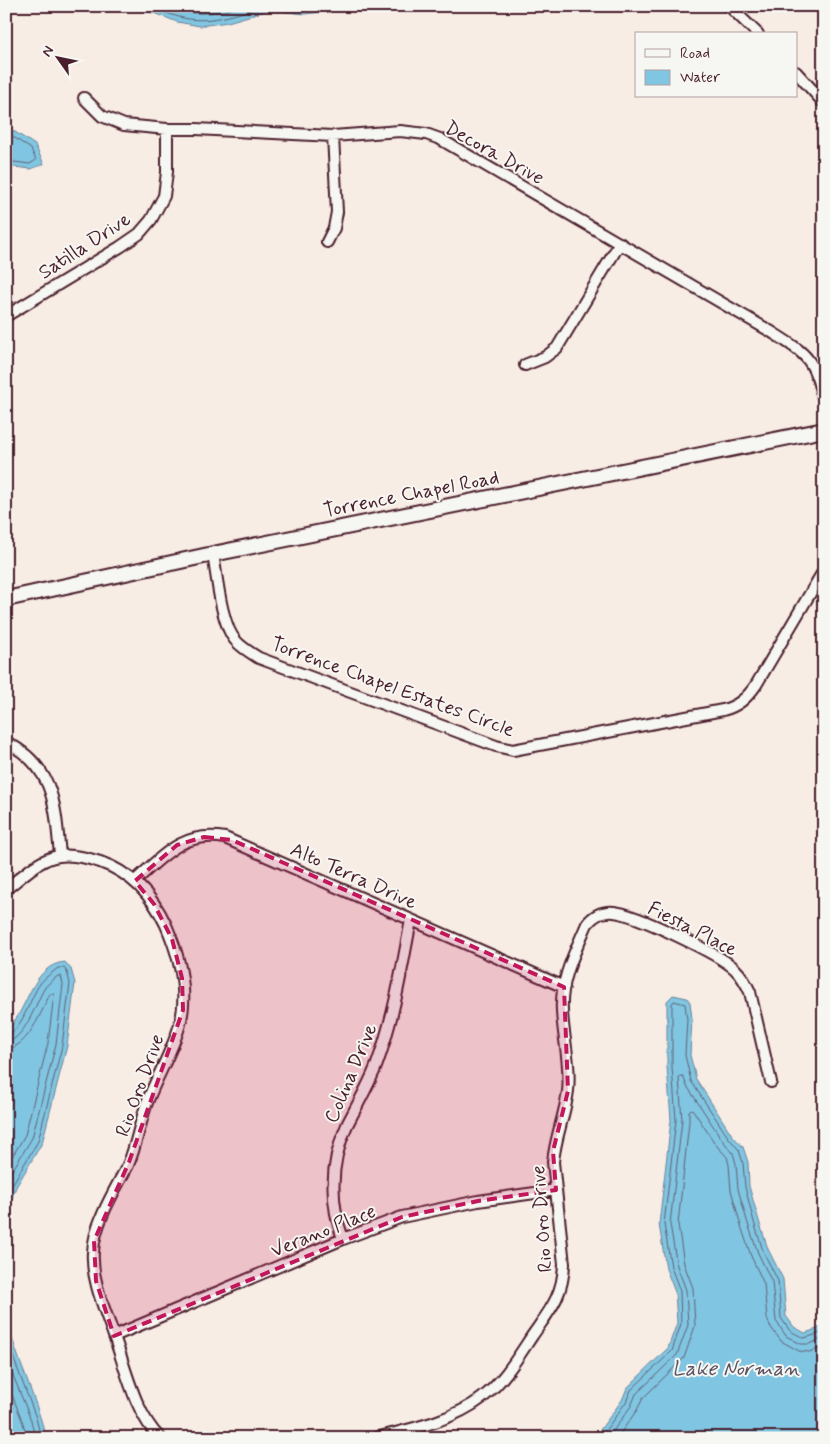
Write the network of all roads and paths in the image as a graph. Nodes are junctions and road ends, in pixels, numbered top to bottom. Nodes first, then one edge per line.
1 (730, 6) edge
2 (756, 32) edge
3 (798, 74) edge
4 (84, 98) dead end
5 (824, 103) edge
6 (167, 129) junction
7 (332, 136) junction
8 (327, 242) dead end
9 (620, 243) junction
10 (6, 316) edge
11 (525, 365) dead end
12 (824, 402) edge
13 (824, 430) edge
14 (213, 554) junction
15 (824, 570) edge
16 (6, 599) edge
17 (6, 742) edge
18 (60, 855) junction
19 (135, 881) junction
20 (6, 889) edge
21 (411, 920) junction
22 (564, 987) junction
23 (771, 1082) dead end
24 (556, 1190) junction
25 (342, 1239) junction
26 (114, 1336) junction
27 (160, 1438) edge
28 (375, 1438) edge

1 - 2 street
3 - 5 street
4 - 6 street, Decora Drive
6 - 7 street, Decora Drive
6 - 10 street, Satilla Drive
7 - 8 street
7 - 9 street, Decora Drive
9 - 11 street
9 - 12 street, Decora Drive
13 - 14 street, Torrence Chapel Road
14 - 15 street, Torrence Chapel Estates Circle
14 - 16 street, Torrence Chapel Road
17 - 18 street
18 - 19 street, Rio Oro Drive
18 - 20 street, Rio Oro Drive
19 - 21 street, Alto Terra Drive
19 - 26 street, Rio Oro Drive
21 - 22 street, Alto Terra Drive
21 - 25 street, Colina Drive
22 - 23 street, Fiesta Place
22 - 24 street, Rio Oro Drive
24 - 25 street, Verano Place
24 - 28 street, Rio Oro Drive
25 - 26 street, Verano Place
26 - 27 street, Rio Oro Drive

